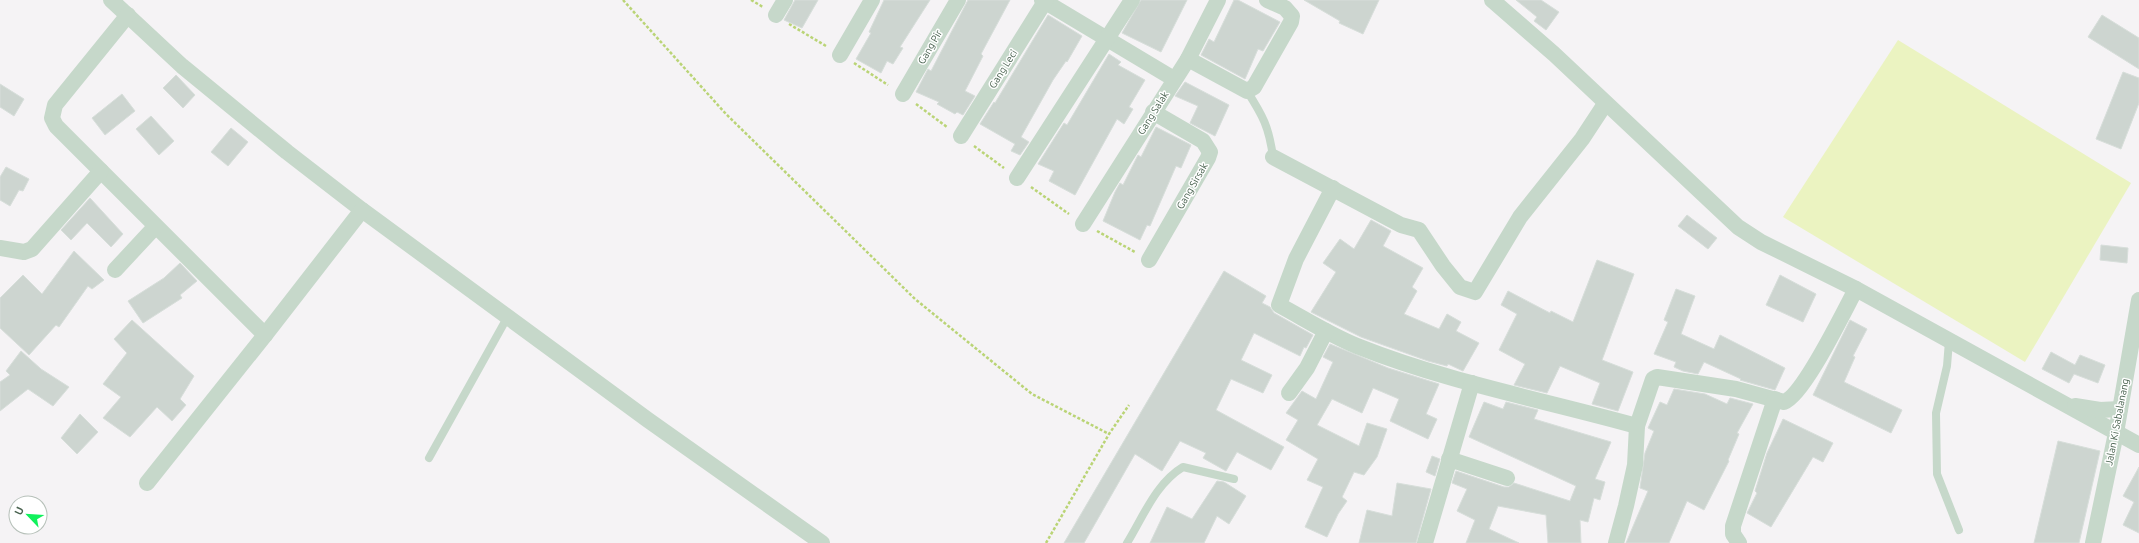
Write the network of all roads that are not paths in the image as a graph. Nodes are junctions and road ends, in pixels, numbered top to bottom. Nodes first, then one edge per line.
1 (111, 0) edge
2 (785, 0) edge
3 (872, 0) edge
4 (958, 0) edge
5 (1132, 0) edge
6 (1218, 0) edge
7 (1267, 0) edge
8 (1044, 1) edge
9 (1497, 1) edge
10 (128, 15) junction
11 (776, 16) dead end
12 (1108, 39) junction
13 (840, 55) dead end
14 (1188, 59) junction
15 (1174, 79) junction
16 (1247, 91) junction
17 (903, 94) dead end
18 (1605, 104) junction
19 (1153, 112) junction
20 (961, 136) dead end
21 (1272, 157) joint
22 (101, 171) junction
23 (1017, 178) dead end
24 (1333, 188) junction
25 (362, 210) junction
26 (1083, 224) dead end
27 (155, 227) junction
28 (0, 248) edge
29 (1149, 260) dead end
30 (115, 270) dead end
31 (1856, 289) junction
32 (2139, 300) edge
33 (507, 318) junction
34 (1326, 331) junction
35 (266, 335) junction
36 (1949, 342) junction
37 (1472, 383) junction
38 (1289, 393) dead end
39 (1775, 399) junction
40 (2068, 405) junction
41 (2120, 409) junction
42 (1637, 426) junction
43 (2116, 433) junction
44 (2139, 445) edge
45 (429, 458) dead end
46 (1449, 459) junction
47 (1508, 478) dead end
48 (1234, 479) dead end
49 (147, 483) dead end
50 (1959, 530) dead end
51 (822, 543) edge
52 (1127, 543) edge
53 (1425, 543) edge
54 (1616, 543) edge
55 (1739, 543) edge
56 (2093, 543) edge

1 - 10 street
2 - 11 street
3 - 13 street
4 - 17 street, Gang Pir
5 - 12 street
6 - 14 street, Gang Salak
7 - 16 street
8 - 12 street
8 - 20 street, Gang Leci
9 - 18 street
10 - 22 street
10 - 25 street
12 - 15 street
12 - 23 street
14 - 15 street, Gang Salak
14 - 16 street
15 - 19 street, Gang Salak
16 - 21 lane
18 - 24 street
18 - 31 street
19 - 26 street, Gang Salak
19 - 29 street, Gang Sirsak
21 - 24 street
22 - 27 street
22 - 28 street
24 - 34 street
25 - 33 street
25 - 35 street
27 - 30 street
27 - 35 street
31 - 36 street
31 - 39 street
32 - 41 street, Jalan Ki Sabalanang
33 - 45 lane
33 - 51 street
34 - 37 street
34 - 38 street
35 - 49 street
36 - 40 street
36 - 50 lane
37 - 42 street
37 - 46 street
39 - 42 street
39 - 55 street
40 - 41 street
40 - 43 street
41 - 43 street, Jalan Ki Sabalanang
42 - 54 street
43 - 44 street
43 - 56 street, Jalan Ki Sabalanang
46 - 47 street
46 - 53 street
48 - 52 lane

